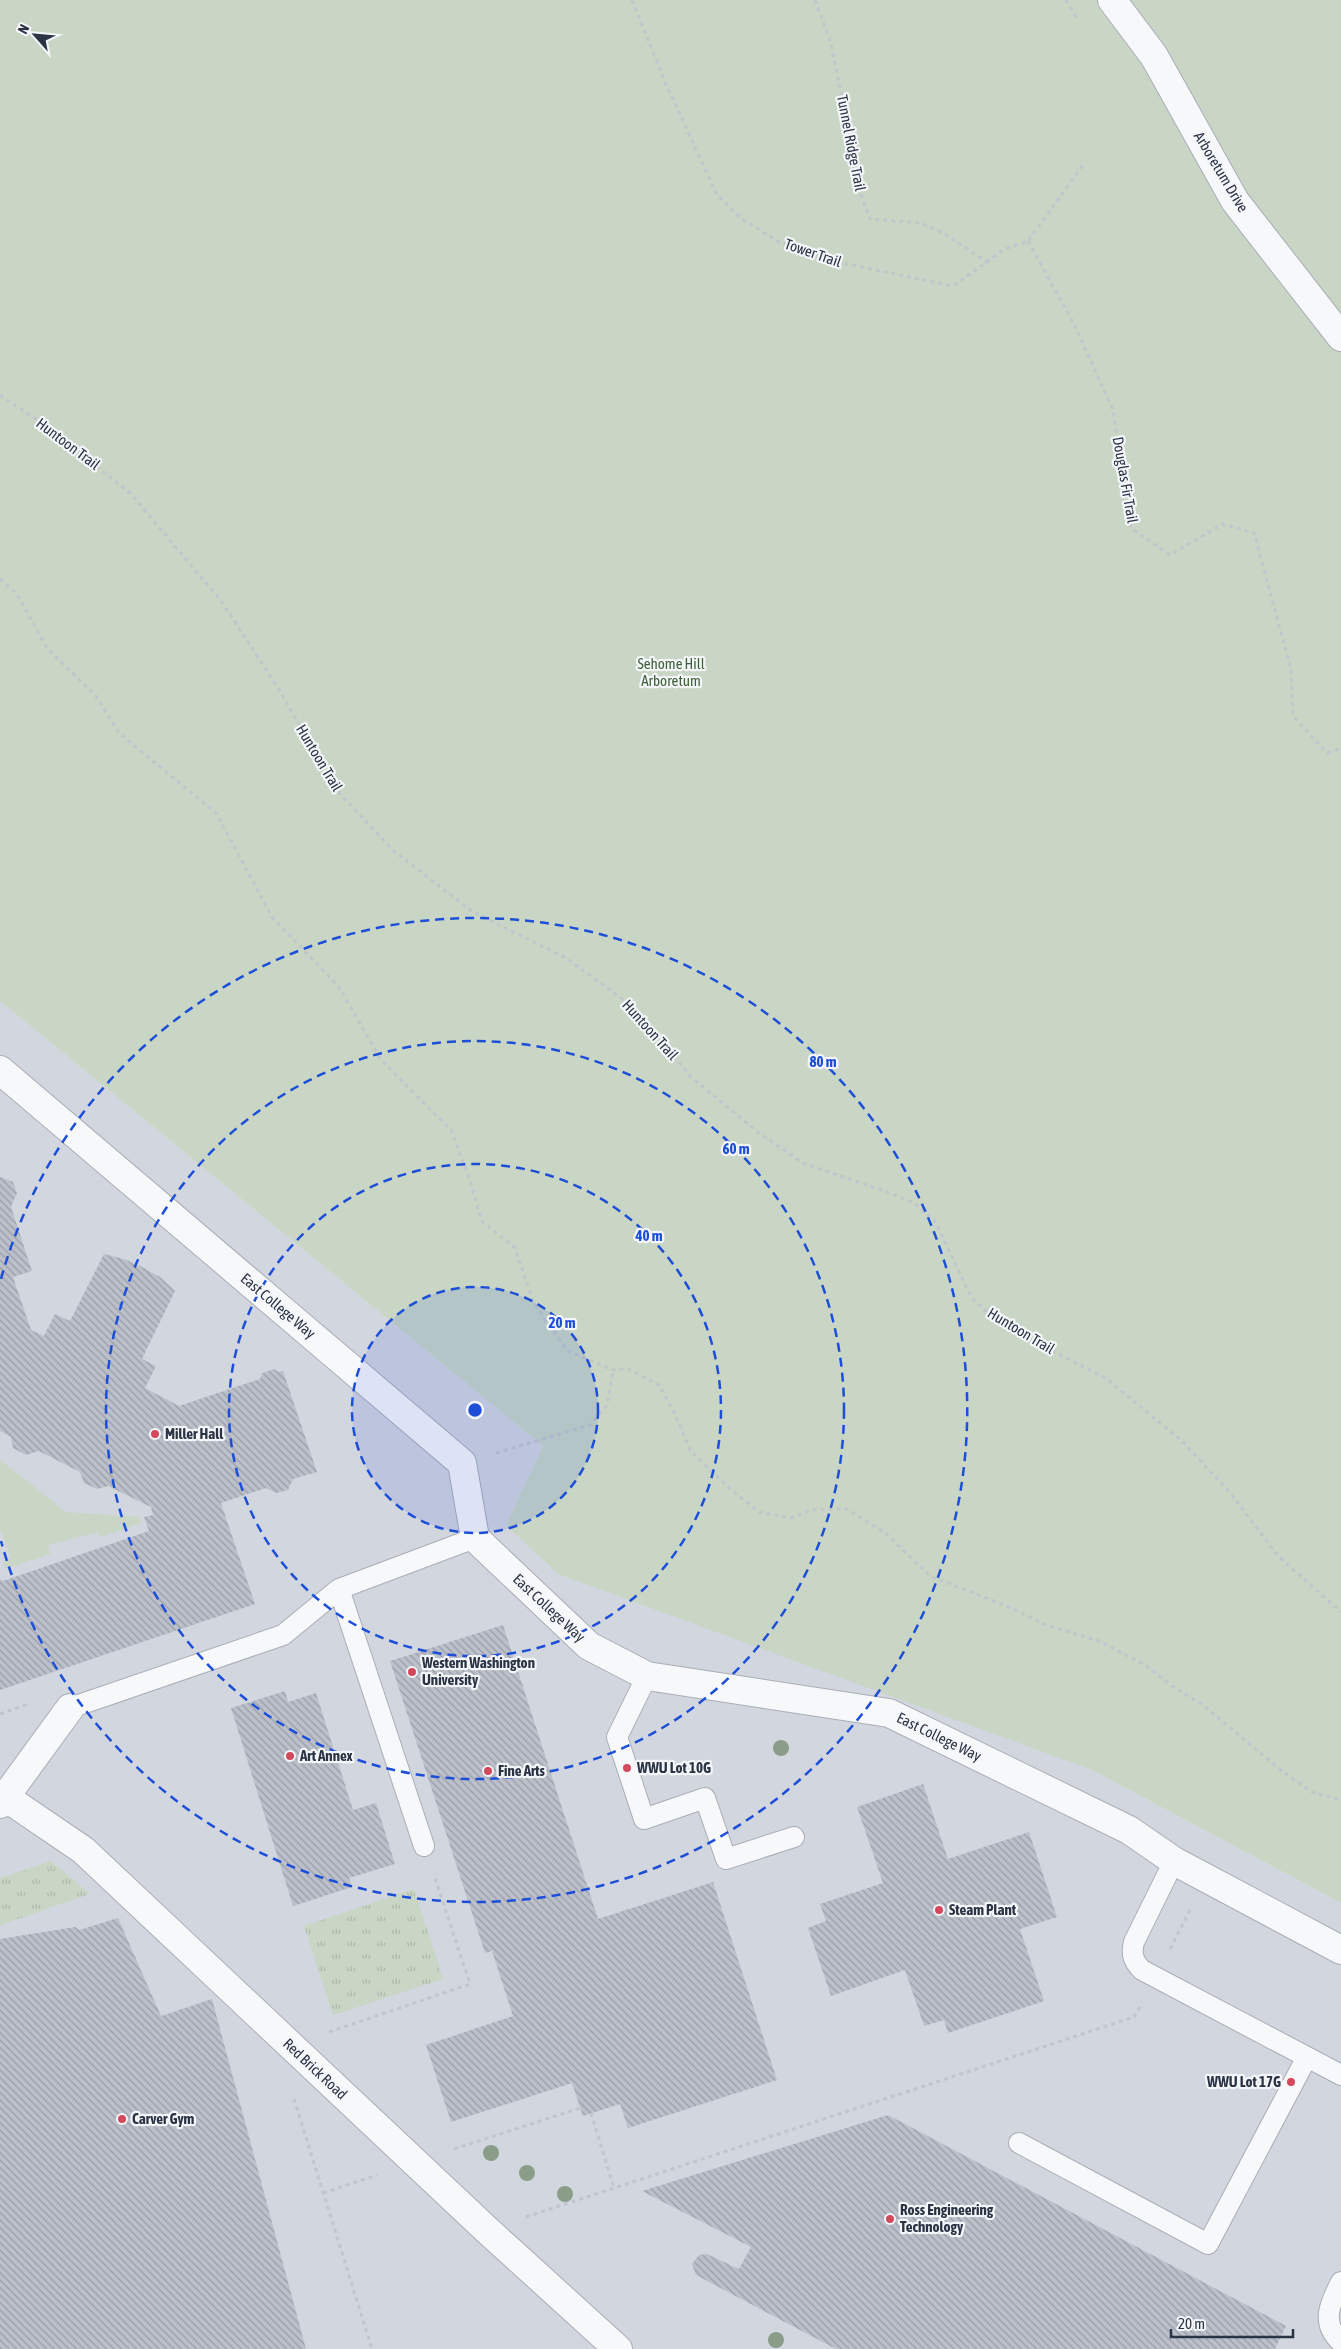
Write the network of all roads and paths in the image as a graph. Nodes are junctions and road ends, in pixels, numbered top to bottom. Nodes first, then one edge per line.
1 (632, 0) edge
2 (815, 0) edge
3 (1066, 0) edge
4 (1112, 0) edge
5 (1077, 19) dead end
6 (1083, 164) dead end
7 (1028, 241) junction
8 (988, 263) junction
9 (1341, 337) edge
10 (0, 395) edge
11 (0, 580) edge
12 (1341, 748) edge
13 (0, 1070) edge
14 (613, 1370) junction
15 (462, 1463) junction
16 (475, 1538) junction
17 (339, 1589) junction
18 (1341, 1612) edge
19 (647, 1676) junction
20 (70, 1708) joint
21 (1341, 1800) edge
22 (2, 1801) edge
23 (794, 1837) dead end
24 (424, 1846) joint
25 (1174, 1861) junction
26 (1192, 1906) dead end
27 (1341, 1950) edge
28 (1168, 1953) dead end
29 (1143, 2002) dead end
30 (347, 2026) dead end
31 (1307, 2057) junction
32 (1341, 2075) edge
33 (291, 2091) dead end
34 (580, 2108) dead end
35 (591, 2113) dead end
36 (469, 2144) dead end
37 (1020, 2144) dead end
38 (614, 2188) junction
39 (487, 2230) junction
40 (1341, 2282) edge
41 (1341, 2342) edge
42 (372, 2349) edge
43 (618, 2349) edge

1 - 8 path, Tower Trail
2 - 8 path, Tunnel Ridge Trail
3 - 5 path
4 - 9 street, Arboretum Drive
6 - 7 path
7 - 8 path, Tower Trail
7 - 12 path, Douglas Fir Trail
10 - 18 path, Huntoon Trail
11 - 14 path
13 - 15 street, East College Way
14 - 15 path
14 - 21 path
15 - 16 street
16 - 17 lane
16 - 19 street, East College Way
17 - 20 lane
17 - 24 lane
19 - 23 lane
19 - 25 street, East College Way
20 - 22 street
22 - 39 street, Red Brick Road
24 - 30 path
25 - 27 street, East College Way
25 - 31 lane
26 - 28 path
29 - 38 path
31 - 32 lane
31 - 37 lane
33 - 42 path
34 - 36 path
35 - 38 path
38 - 39 path
39 - 43 street, Red Brick Road
40 - 41 lane

